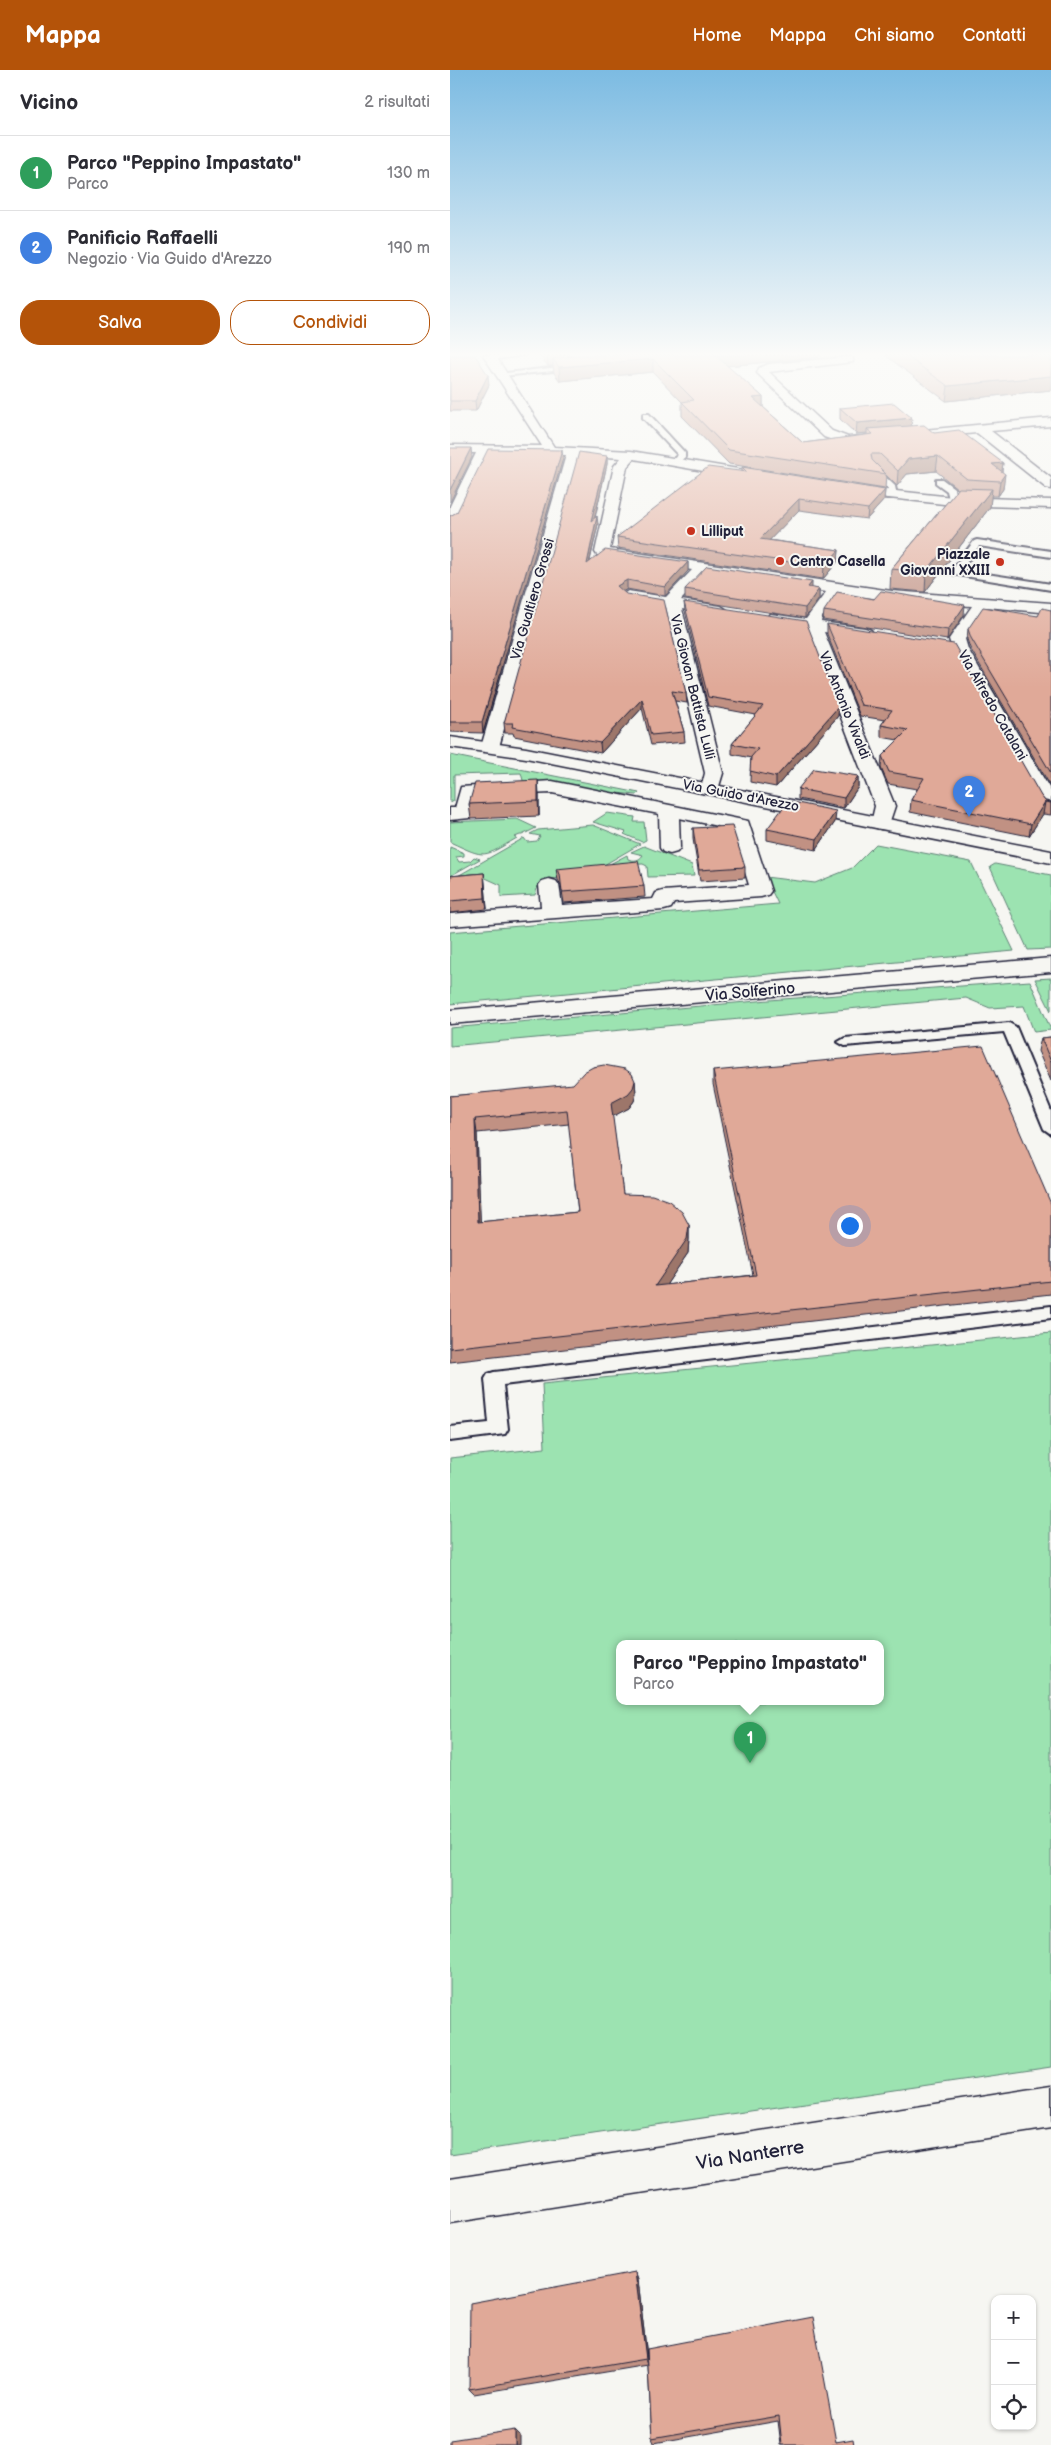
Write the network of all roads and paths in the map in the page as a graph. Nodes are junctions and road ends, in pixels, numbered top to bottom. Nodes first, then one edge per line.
1 (476, 466) edge
2 (570, 466) edge
3 (621, 466) edge
4 (702, 466) edge
5 (1027, 466) edge
6 (875, 472) edge
7 (753, 475) edge
8 (939, 480) edge
9 (1051, 485) edge
10 (834, 488) edge
11 (889, 496) junction
12 (953, 501) junction
13 (1011, 504) junction
14 (1051, 504) edge
15 (1051, 510) edge
16 (450, 520) edge
17 (1051, 554) edge
18 (704, 567) junction
19 (1051, 587) edge
20 (834, 592) edge
21 (628, 596) edge
22 (673, 603) junction
23 (981, 604) junction
24 (1046, 606) edge
25 (738, 613) edge
26 (1051, 615) edge
27 (757, 616) edge
28 (813, 625) junction
29 (882, 636) edge
30 (940, 646) edge
31 (960, 649) junction
32 (450, 742) edge
33 (490, 747) junction
34 (450, 748) edge
35 (669, 781) junction
36 (710, 789) junction
37 (651, 801) junction
38 (1051, 806) edge
39 (669, 811) junction
40 (450, 814) edge
41 (881, 823) junction
42 (670, 848) dead end
43 (1051, 857) edge
44 (549, 885) dead end
45 (552, 912) junction
46 (450, 920) edge
47 (1051, 966) edge
48 (450, 1017) edge
49 (845, 1042) dead end
50 (1051, 1129) edge
51 (1051, 1312) edge
52 (450, 1434) edge
53 (1051, 2107) edge
54 (450, 2201) edge

1 - 16 street
2 - 33 street, Via Gualtiero Grossi
3 - 18 street
4 - 7 street
5 - 9 street
6 - 11 lane
8 - 12 lane
10 - 11 street
11 - 12 street
12 - 13 street
13 - 14 street
13 - 15 street
17 - 19 lane
18 - 22 street, Via Giovan Battista Lulli
18 - 23 street
20 - 28 street
21 - 22 street
22 - 25 street
22 - 36 street, Via Giovan Battista Lulli
23 - 24 street
23 - 26 street
23 - 31 street, Via Alfredo Catalani
27 - 28 street
28 - 29 street
28 - 41 street, Via Antonio Vivaldi
30 - 31 street
31 - 38 street, Via Alfredo Catalani
32 - 33 street
33 - 34 street
33 - 35 street, Via Guido d'Arezzo
35 - 36 street, Via Guido d'Arezzo
35 - 37 street
36 - 41 street, Via Guido d'Arezzo
37 - 39 street
37 - 40 street
39 - 42 street
39 - 45 street
41 - 43 street, Via Guido d'Arezzo
44 - 45 street
45 - 46 street
47 - 48 street, Via Solferino
49 - 50 lane
51 - 52 lane
53 - 54 street, Via Nanterre

